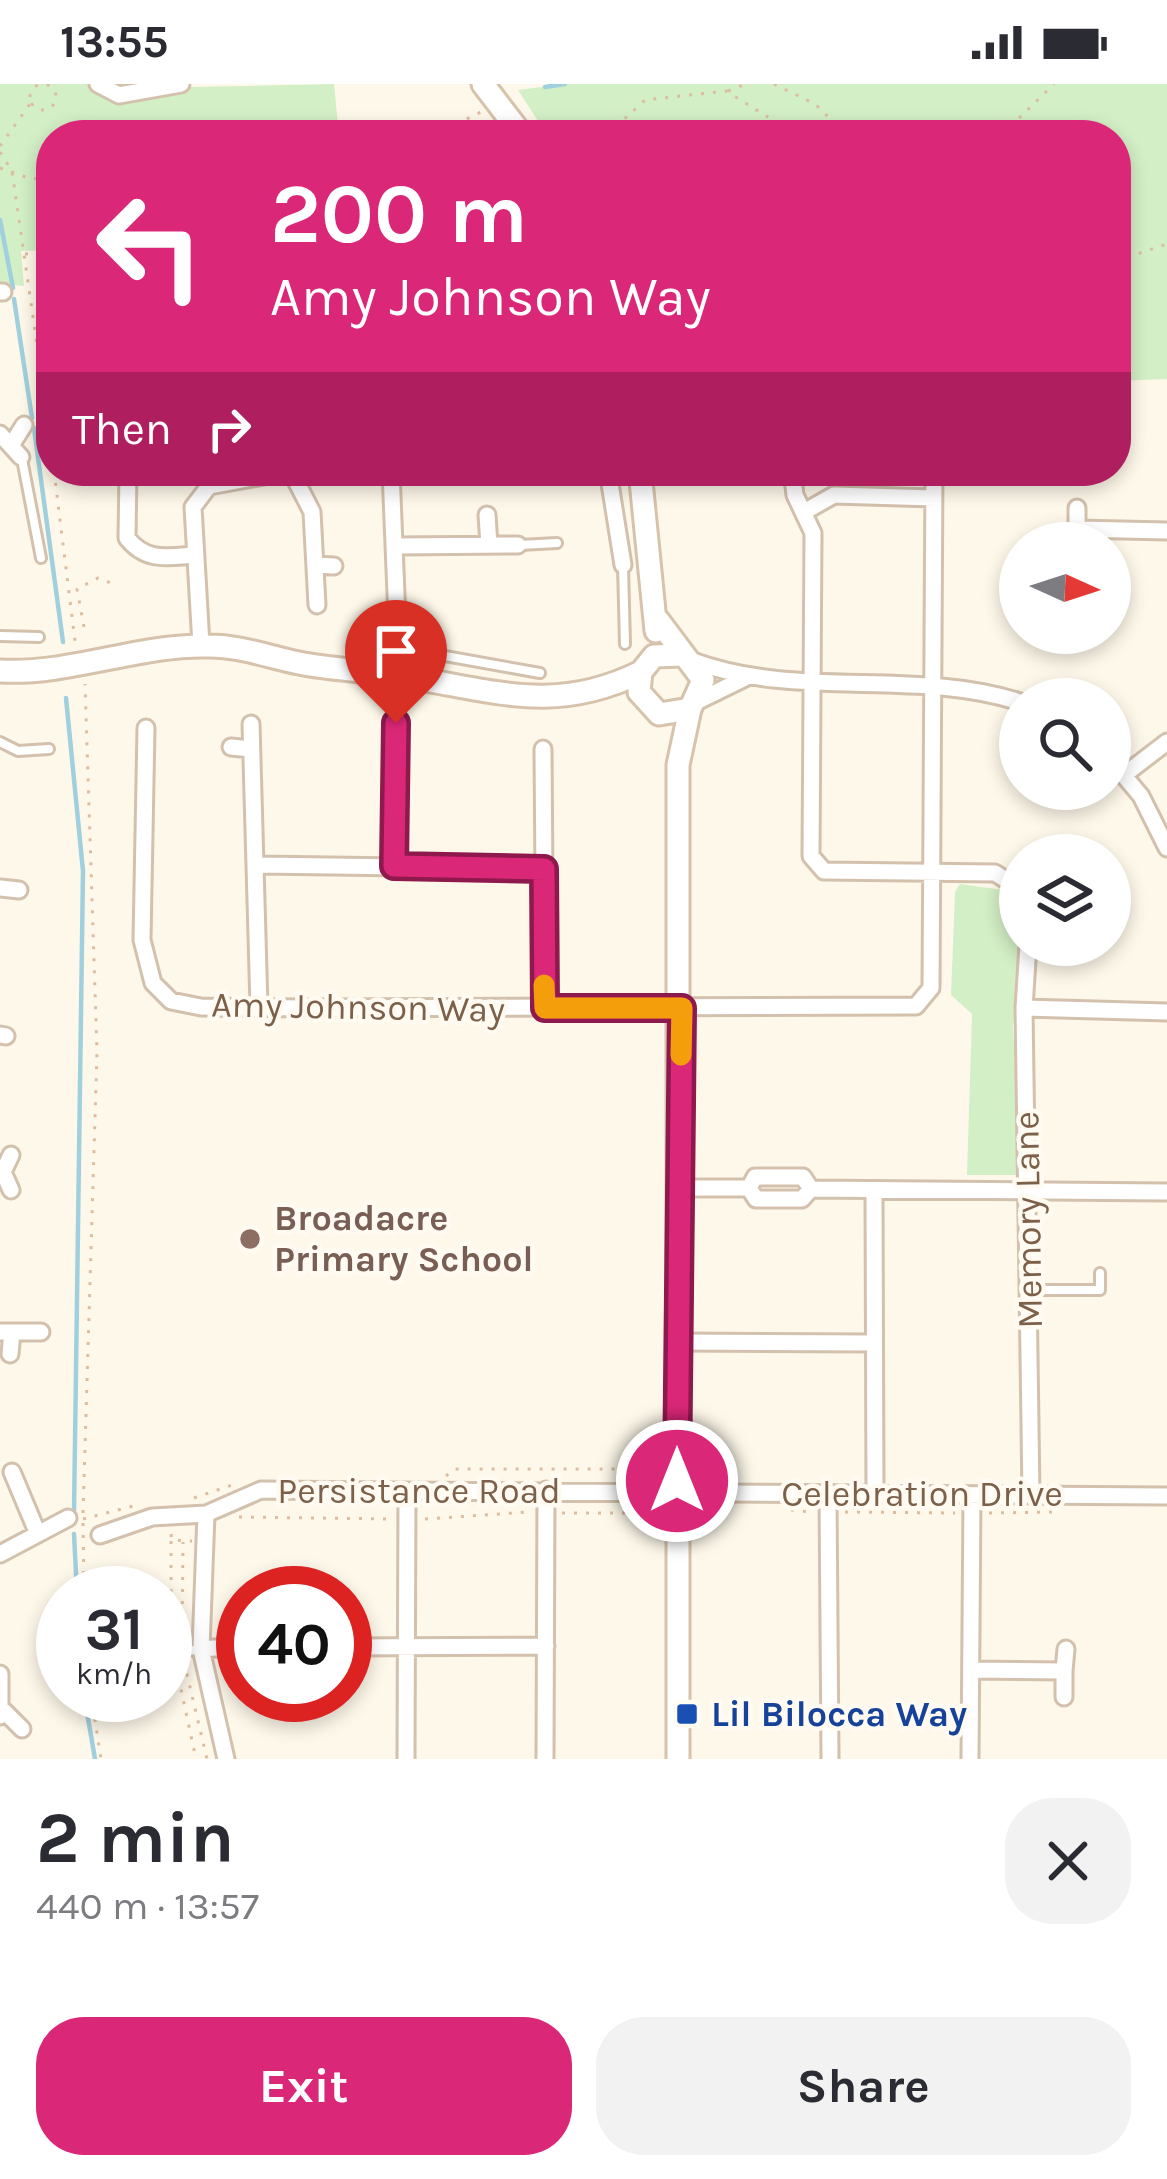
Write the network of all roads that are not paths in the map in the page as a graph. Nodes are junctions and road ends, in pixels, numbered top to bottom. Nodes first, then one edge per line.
1 (98, 84) edge
2 (181, 84) edge
3 (490, 93) edge
4 (511, 120) edge
5 (24, 425) dead end
6 (11, 445) edge
7 (128, 486) edge
8 (209, 486) edge
9 (299, 486) edge
10 (392, 486) edge
11 (610, 486) edge
12 (642, 486) edge
13 (792, 486) edge
14 (933, 486) edge
15 (933, 498) junction
16 (1078, 508) dead end
17 (804, 512) junction
18 (487, 515) dead end
19 (1078, 522) edge
20 (1167, 531) edge
21 (1131, 533) edge
22 (556, 543) dead end
23 (489, 545) junction
24 (518, 545) joint
25 (396, 546) junction
26 (195, 555) junction
27 (41, 558) dead end
28 (315, 565) junction
29 (623, 565) joint
30 (334, 566) dead end
31 (317, 605) dead end
32 (397, 620) joint
33 (658, 620) junction
34 (0, 636) edge
35 (39, 637) dead end
36 (626, 644) dead end
37 (201, 645) junction
38 (688, 658) junction
39 (644, 667) junction
40 (0, 671) edge
41 (540, 673) dead end
42 (397, 675) junction
43 (748, 677) junction
44 (811, 682) junction
45 (933, 686) junction
46 (609, 688) junction
47 (999, 695) edge
48 (694, 705) junction
49 (651, 709) junction
50 (251, 724) dead end
51 (146, 728) dead end
52 (0, 742) edge
53 (1167, 742) edge
54 (231, 747) dead end
55 (49, 748) dead end
56 (251, 748) junction
57 (544, 749) dead end
58 (678, 765) junction
59 (1131, 770) edge
60 (1131, 784) edge
61 (1167, 848) edge
62 (259, 866) junction
63 (394, 866) junction
64 (544, 869) junction
65 (931, 870) junction
66 (999, 876) edge
67 (1027, 966) edge
68 (260, 1007) junction
69 (545, 1008) junction
70 (682, 1008) junction
71 (1024, 1008) junction
72 (1167, 1012) edge
73 (11, 1155) dead end
74 (2, 1172) edge
75 (678, 1188) junction
76 (11, 1190) dead end
77 (874, 1190) junction
78 (1029, 1191) junction
79 (1167, 1192) edge
80 (1100, 1273) dead end
81 (1028, 1289) junction
82 (6, 1332) edge
83 (41, 1332) dead end
84 (676, 1342) junction
85 (873, 1343) junction
86 (10, 1354) dead end
87 (12, 1472) dead end
88 (546, 1490) junction
89 (407, 1492) junction
90 (972, 1495) junction
91 (1031, 1495) junction
92 (875, 1496) junction
93 (1167, 1496) edge
94 (677, 1502) junction
95 (828, 1503) junction
96 (206, 1514) junction
97 (68, 1518) dead end
98 (38, 1534) junction
99 (100, 1535) dead end
100 (0, 1554) edge
101 (546, 1646) junction
102 (216, 1647) edge
103 (372, 1647) edge
104 (201, 1648) junction
105 (406, 1648) junction
106 (1066, 1649) dead end
107 (192, 1650) edge
108 (971, 1670) junction
109 (1064, 1671) junction
110 (0, 1674) edge
111 (1064, 1697) dead end
112 (2, 1714) edge
113 (22, 1730) dead end
114 (226, 1759) edge
115 (406, 1759) edge
116 (545, 1759) edge
117 (678, 1759) edge
118 (830, 1759) edge
119 (970, 1759) edge

1 - 2 street
3 - 4 street
5 - 6 street
6 - 27 lane
7 - 26 street
8 - 26 street
9 - 28 street
10 - 25 street
11 - 29 street
12 - 33 street
13 - 17 street
14 - 15 street
15 - 17 street
15 - 45 street
16 - 19 street
17 - 44 street
18 - 23 street
20 - 21 street
22 - 24 lane
23 - 24 street
23 - 25 street
25 - 32 street
26 - 37 street
28 - 30 street
28 - 31 street
29 - 36 lane
32 - 41 lane
33 - 38 street
33 - 39 street
34 - 35 lane
37 - 40 street
37 - 42 street
38 - 39 street
38 - 43 street
38 - 48 street
39 - 46 street
39 - 49 street
42 - 46 street
42 - 63 street
43 - 44 street
43 - 48 street
44 - 45 street
44 - 65 street
45 - 47 street
45 - 65 street
46 - 49 street
48 - 49 street
48 - 58 street
49 - 58 street
50 - 56 street
51 - 68 street, Amy Johnson Way
52 - 55 lane
53 - 59 street
54 - 56 street
56 - 62 street
57 - 64 street
58 - 70 street
60 - 61 street
62 - 63 street
62 - 68 street
63 - 64 street
64 - 69 street
65 - 66 street
65 - 70 street
67 - 71 street, Memory Lane
68 - 69 street, Amy Johnson Way
69 - 70 street, Amy Johnson Way
70 - 75 street
71 - 72 street
71 - 78 street, Memory Lane
73 - 74 street
74 - 76 street
75 - 77 street
75 - 84 street
77 - 78 street
77 - 85 street
78 - 79 street
78 - 81 street, Memory Lane
80 - 81 lane
81 - 91 street, Memory Lane
82 - 83 street
82 - 86 street
84 - 85 street
84 - 94 street
85 - 92 street
87 - 98 street
88 - 89 street, Persistance Road
88 - 94 street, Persistance Road
88 - 101 street
89 - 96 street, Persistance Road
89 - 105 street
90 - 91 street, Celebration Drive
90 - 92 street, Celebration Drive
90 - 108 street
91 - 93 street, Celebration Drive
92 - 95 street, Celebration Drive
94 - 95 street, Celebration Drive
94 - 117 street
95 - 118 street
96 - 99 street, Persistance Road
96 - 104 street
97 - 98 street
98 - 100 street
101 - 105 street
101 - 116 street
102 - 104 street
103 - 105 street
104 - 107 lane
104 - 114 street
105 - 115 street
106 - 109 street
108 - 109 street
108 - 119 street
109 - 111 street
110 - 112 street
112 - 113 street

